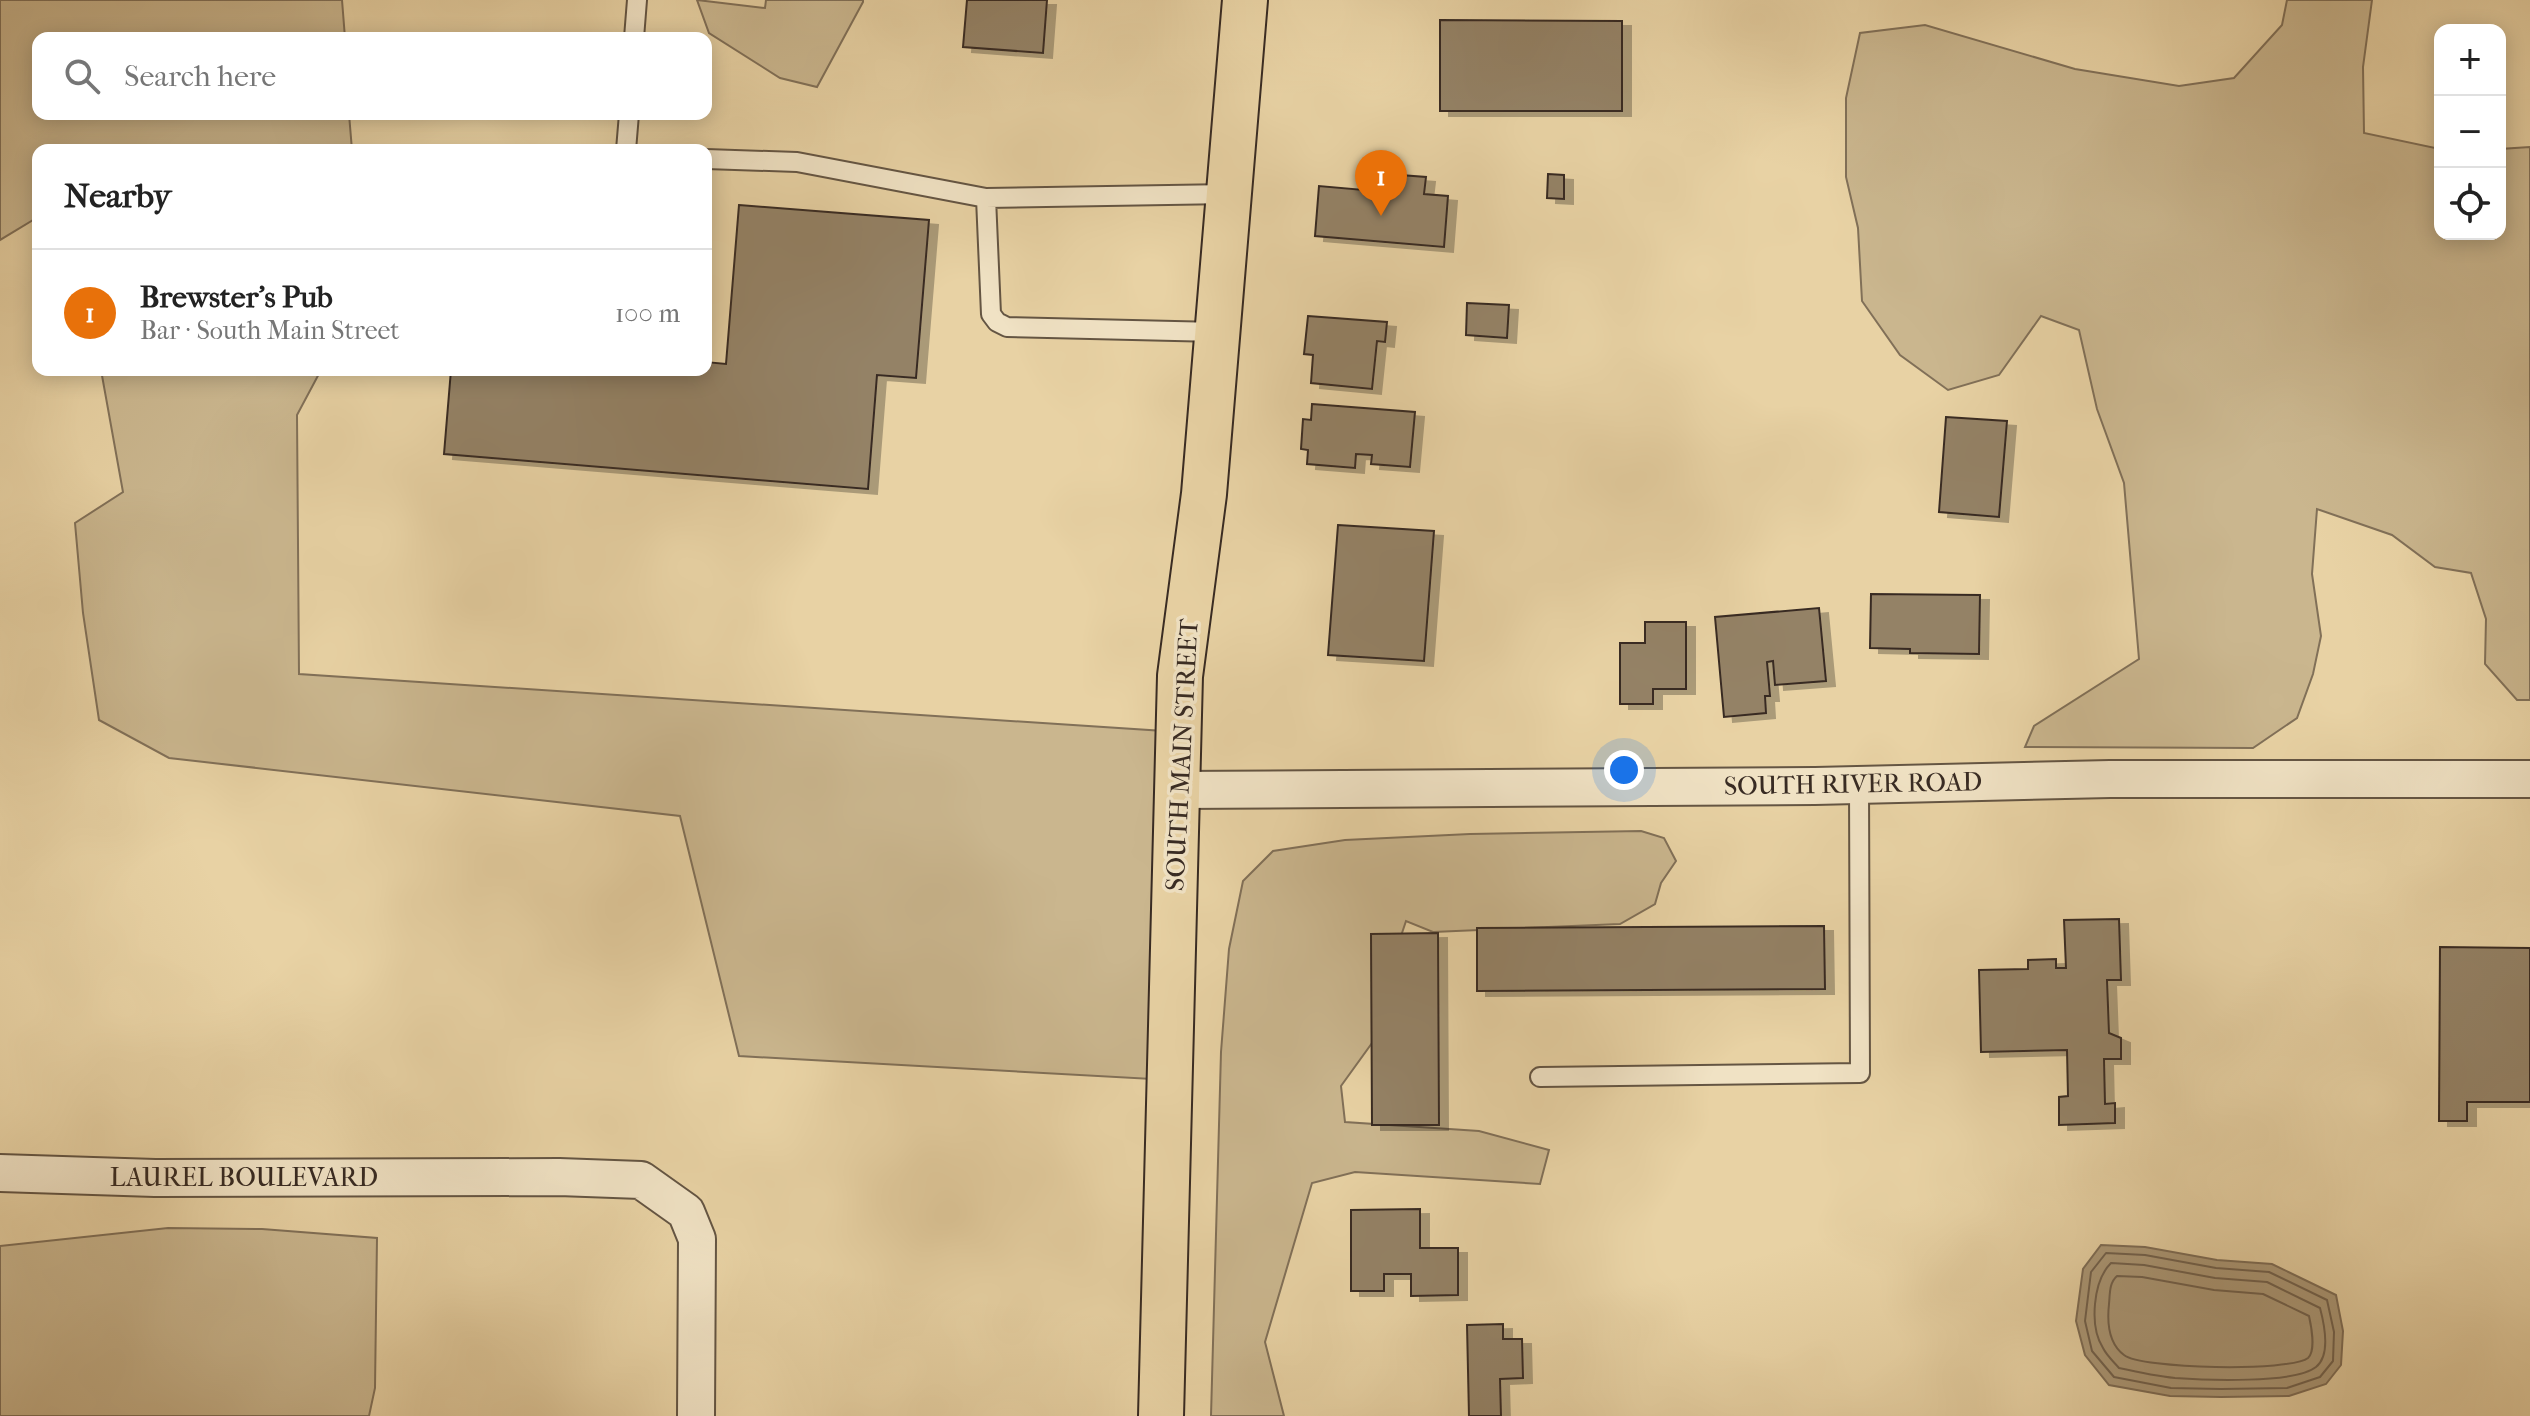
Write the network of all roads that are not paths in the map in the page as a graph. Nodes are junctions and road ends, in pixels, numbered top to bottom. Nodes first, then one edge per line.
1 (637, 0) edge
2 (1245, 0) edge
3 (634, 32) edge
4 (628, 120) edge
5 (626, 144) edge
6 (712, 159) edge
7 (1229, 194) junction
8 (986, 198) junction
9 (1217, 332) junction
10 (2530, 779) edge
11 (1859, 785) junction
12 (1177, 790) junction
13 (1540, 1077) dead end
14 (0, 1173) edge
15 (696, 1416) edge
16 (1161, 1416) edge

1 - 3 lane
2 - 7 main road, SOUTH MAIN STREET
4 - 5 lane
6 - 8 lane
7 - 8 lane
7 - 9 main road, SOUTH MAIN STREET
8 - 9 lane
9 - 12 main road, SOUTH MAIN STREET
10 - 11 street, SOUTH RIVER ROAD
11 - 12 street, SOUTH RIVER ROAD
11 - 13 lane
12 - 16 main road, SOUTH MAIN STREET
14 - 15 street, LAUREL BOULEVARD

